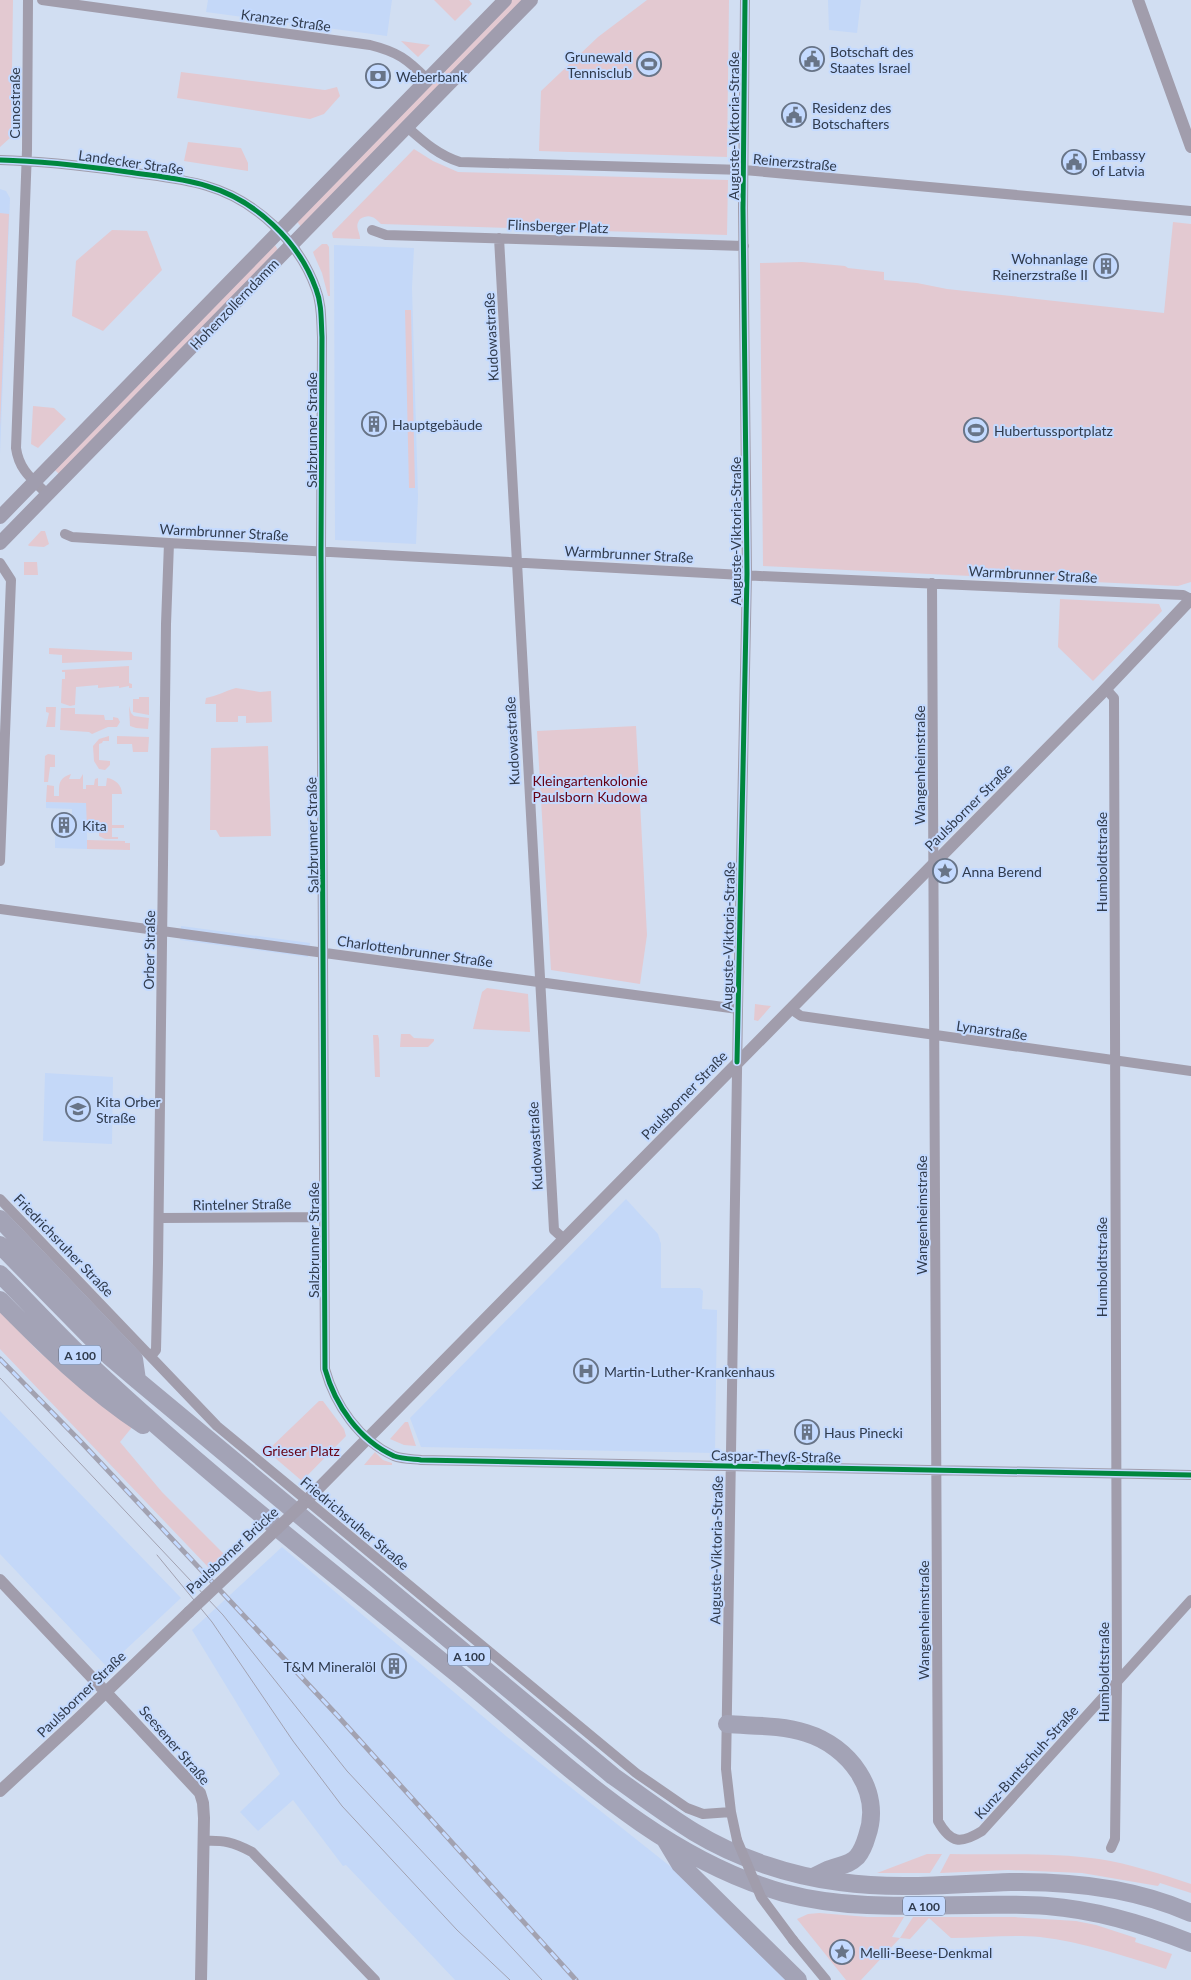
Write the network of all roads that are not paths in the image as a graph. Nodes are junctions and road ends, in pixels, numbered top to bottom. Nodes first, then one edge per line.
1 (28, 0) edge
2 (42, 0) edge
3 (505, 0) edge
4 (531, 0) edge
5 (745, 0) edge
6 (1138, 0) edge
7 (427, 79) junction
8 (407, 128) junction
9 (1191, 146) edge
10 (0, 160) edge
11 (26, 160) junction
12 (744, 170) junction
13 (1191, 211) edge
14 (372, 230) dead end
15 (279, 231) junction
16 (499, 238) junction
17 (291, 245) junction
18 (744, 246) junction
19 (34, 481) junction
20 (47, 494) junction
21 (0, 517) edge
22 (65, 534) dead end
23 (169, 543) junction
24 (0, 544) edge
25 (321, 551) junction
26 (517, 562) junction
27 (0, 563) edge
28 (747, 574) junction
29 (932, 583) junction
30 (1191, 599) edge
31 (1106, 689) junction
32 (0, 861) edge
33 (934, 864) junction
34 (0, 908) edge
35 (163, 930) junction
36 (324, 952) junction
37 (540, 983) junction
38 (738, 1009) junction
39 (791, 1010) junction
40 (934, 1036) junction
41 (1115, 1061) junction
42 (738, 1062) junction
43 (1191, 1072) edge
44 (0, 1199) edge
45 (324, 1217) junction
46 (159, 1218) junction
47 (0, 1219) edge
48 (564, 1239) junction
49 (0, 1245) edge
50 (0, 1274) edge
51 (0, 1300) edge
52 (151, 1356) junction
53 (137, 1380) junction
54 (165, 1431) junction
55 (367, 1438) junction
56 (731, 1467) junction
57 (936, 1470) junction
58 (1115, 1474) junction
59 (1191, 1475) edge
60 (304, 1503) junction
61 (0, 1580) edge
62 (1191, 1600) edge
63 (182, 1617) joint
64 (1118, 1683) junction
65 (106, 1691) junction
66 (727, 1724) junction
67 (0, 1791) edge
68 (731, 1812) junction
69 (665, 1839) junction
70 (954, 1840) joint
71 (202, 1841) junction
72 (1111, 1848) dead end
73 (813, 1878) junction
74 (1191, 1913) edge
75 (1191, 1943) edge
76 (201, 1980) edge
77 (375, 1980) edge
78 (798, 1980) edge
79 (826, 1980) edge

1 - 11 street, Cunostraße
2 - 7 street, Kranzer Straße
3 - 7 main road, Hohenzollerndamm
4 - 8 main road, Hohenzollerndamm
5 - 12 street, Auguste-Viktoria-Straße
6 - 9 street
7 - 15 main road, Hohenzollerndamm
8 - 12 street, Reinerzstraße
8 - 17 main road, Hohenzollerndamm
10 - 11 street, Landecker Straße
11 - 15 street, Landecker Straße
11 - 19 street, Cunostraße
12 - 13 street, Reinerzstraße
12 - 18 street, Auguste-Viktoria-Straße
14 - 16 street, Flinsberger Platz
15 - 17 street, Salzbrunner Straße
15 - 19 main road, Hohenzollerndamm
16 - 18 street, Flinsberger Platz
16 - 26 street, Kudowastraße
17 - 20 main road, Hohenzollerndamm
17 - 25 street, Salzbrunner Straße
18 - 28 street, Auguste-Viktoria-Straße
19 - 20 street, Cunostraße
19 - 21 main road, Hohenzollerndamm
20 - 24 main road, Hohenzollerndamm
22 - 23 street, Warmbrunner Straße
23 - 25 street, Warmbrunner Straße
23 - 35 street, Orber Straße
25 - 26 street, Warmbrunner Straße
25 - 36 street, Salzbrunner Straße
26 - 28 street, Warmbrunner Straße
26 - 37 street, Kudowastraße
27 - 32 street
28 - 29 street, Warmbrunner Straße
28 - 38 street, Auguste-Viktoria-Straße
29 - 30 street, Warmbrunner Straße
29 - 33 street, Wangenheimstraße
30 - 31 street, Paulsborner Straße
31 - 33 street, Paulsborner Straße
31 - 41 street, Humboldtstraße
33 - 39 street, Paulsborner Straße
33 - 40 street, Wangenheimstraße
34 - 35 street, Charlottenbrunner Straße
35 - 36 street, Charlottenbrunner Straße
35 - 46 street, Orber Straße
36 - 37 street, Charlottenbrunner Straße
36 - 45 street, Salzbrunner Straße
37 - 38 street, Charlottenbrunner Straße
37 - 48 street, Kudowastraße
38 - 42 street, Auguste-Viktoria-Straße
39 - 40 street, Lynarstraße
39 - 42 street, Paulsborner Straße
40 - 41 street, Lynarstraße
40 - 57 street, Wangenheimstraße
41 - 43 street, Lynarstraße
41 - 58 street, Humboldtstraße
42 - 48 street, Paulsborner Straße
42 - 56 street, Auguste-Viktoria-Straße
44 - 52 street, Friedrichsruher Straße
45 - 46 street, Rintelner Straße
45 - 55 street, Salzbrunner Straße
46 - 52 street, Orber Straße
47 - 53 highway
48 - 55 street, Paulsborner Straße
49 - 53 highway, A 100
50 - 54 highway, A 100
51 - 54 highway
52 - 60 street, Friedrichsruher Straße
53 - 73 highway, A 100
54 - 69 highway, A 100
55 - 56 street, Caspar-Theyß-Straße
55 - 60 street, Paulsborner Straße
56 - 57 street, Caspar-Theyß-Straße
56 - 66 street, Auguste-Viktoria-Straße
57 - 58 street, Caspar-Theyß-Straße
57 - 70 street, Wangenheimstraße
58 - 59 street, Caspar-Theyß-Straße
58 - 64 street, Humboldtstraße
60 - 63 street, Paulsborner Brücke, bridge
60 - 68 street, Friedrichsruher Straße
61 - 65 street, Seesener Straße
62 - 64 street, Kunz-Buntschuh-Straße
63 - 65 street, Paulsborner Straße
64 - 70 street, Kunz-Buntschuh-Straße
64 - 72 street, Humboldtstraße
65 - 67 street, Paulsborner Straße
65 - 71 street, Seesener Straße
66 - 68 street, Auguste-Viktoria-Straße
66 - 73 highway
68 - 79 street, Auguste-Viktoria-Straße, bridge
69 - 75 highway, A 100
69 - 78 highway
71 - 76 street, Seesener Straße
71 - 77 street
73 - 74 highway, A 100

